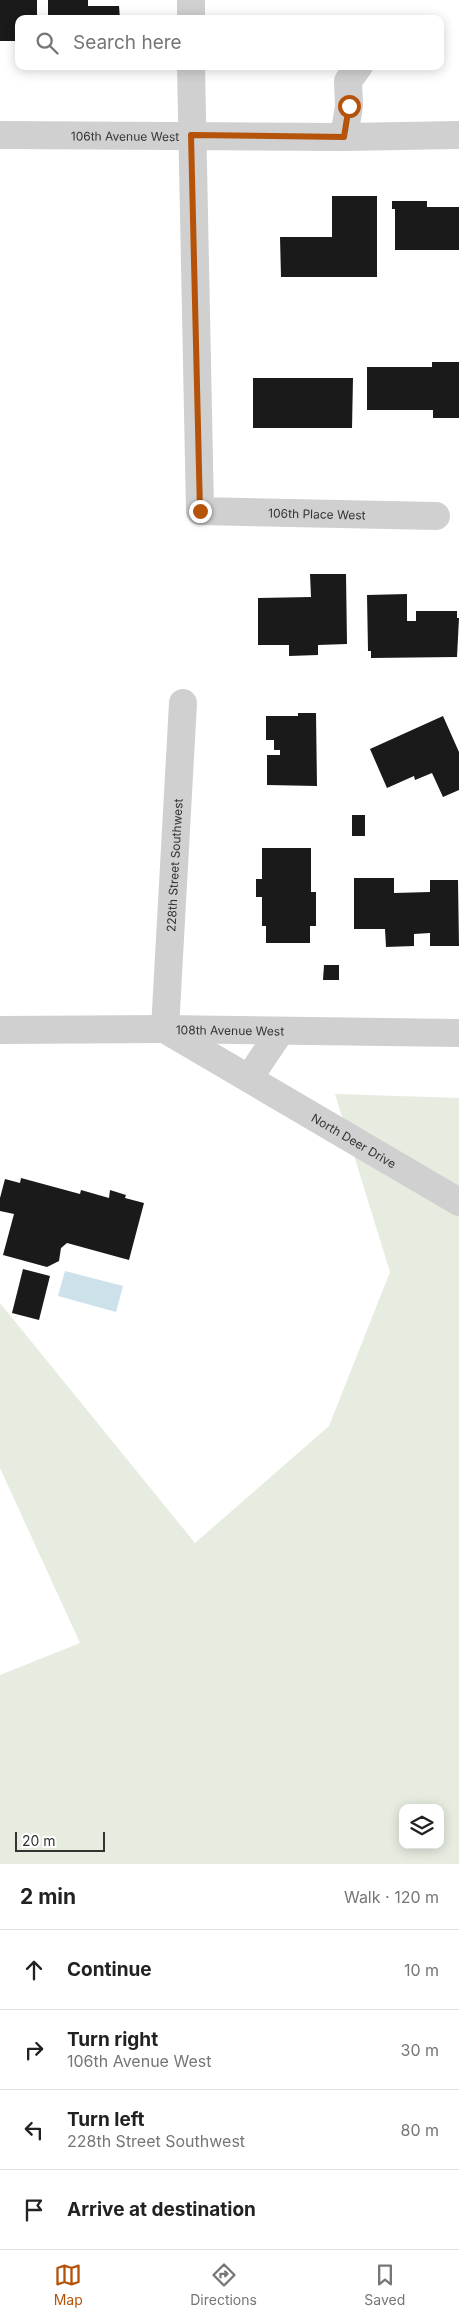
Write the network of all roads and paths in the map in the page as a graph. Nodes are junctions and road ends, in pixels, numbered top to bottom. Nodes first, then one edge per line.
1 (191, 0) edge
2 (191, 15) edge
3 (191, 70) edge
4 (356, 70) edge
5 (0, 135) edge
6 (191, 135) junction
7 (459, 136) edge
8 (344, 137) junction
9 (436, 516) dead end
10 (183, 703) dead end
11 (165, 1029) junction
12 (0, 1030) edge
13 (280, 1032) junction
14 (459, 1033) edge
15 (249, 1078) junction
16 (459, 1202) edge

1 - 2 street
3 - 6 street
4 - 8 street
5 - 6 street, 106th Avenue West
6 - 8 street, 106th Avenue West
6 - 9 street, 106th Place West
7 - 8 street, 106th Avenue West
10 - 11 street, 228th Street Southwest
11 - 12 street, 108th Avenue West
11 - 13 street, 108th Avenue West
11 - 15 street, North Deer Drive
13 - 14 street, 108th Avenue West
13 - 15 street
15 - 16 street, North Deer Drive

